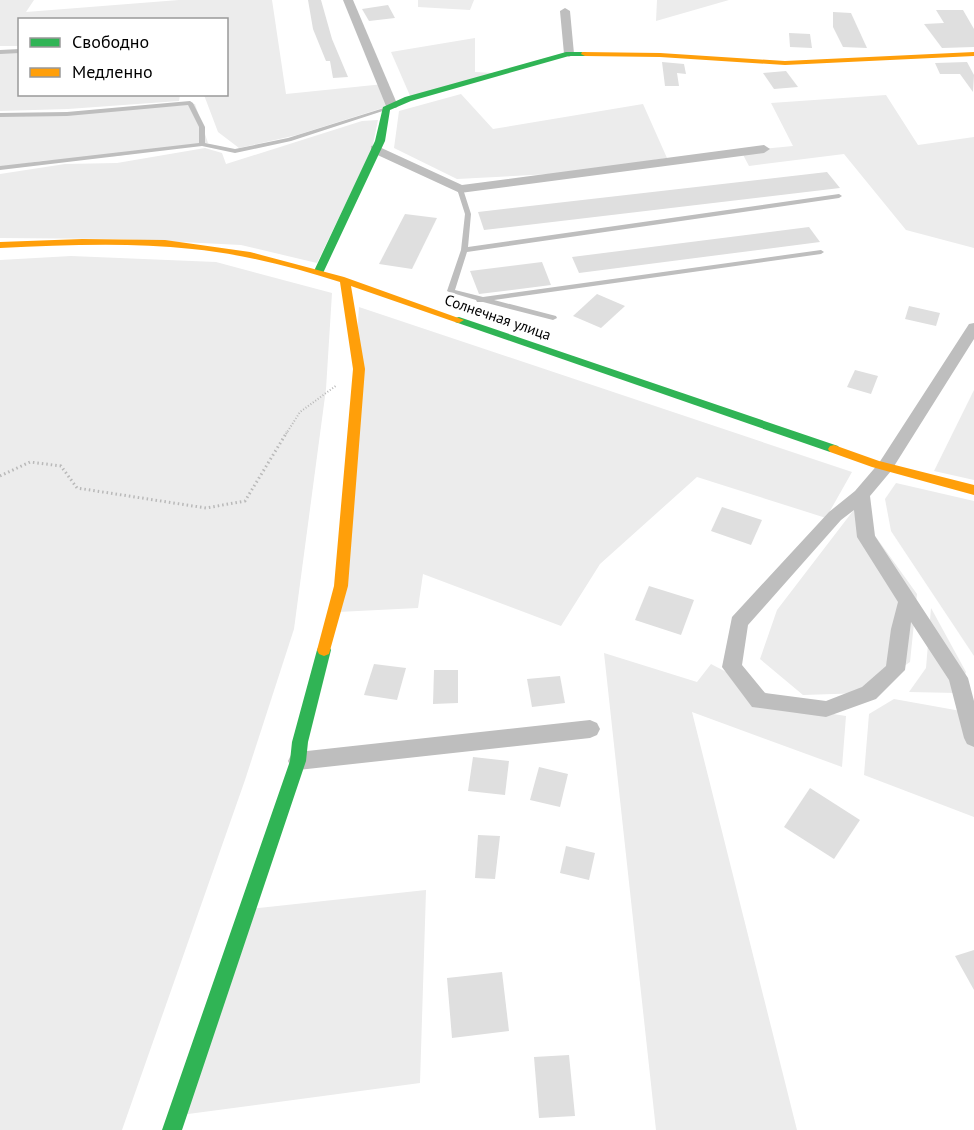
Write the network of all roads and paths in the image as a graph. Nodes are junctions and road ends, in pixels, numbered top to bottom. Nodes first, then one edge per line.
1 (348, 0) edge
2 (566, 11) dead end
3 (18, 51) edge
4 (0, 52) edge
5 (569, 54) junction
6 (974, 54) edge
7 (186, 96) edge
8 (190, 103) junction
9 (389, 108) junction
10 (0, 115) edge
11 (202, 144) junction
12 (375, 149) junction
13 (764, 149) dead end
14 (0, 168) edge
15 (460, 189) junction
16 (839, 196) dead end
17 (0, 245) edge
18 (464, 250) junction
19 (821, 252) dead end
20 (319, 271) junction
21 (345, 282) junction
22 (480, 300) junction
23 (553, 318) dead end
24 (974, 327) edge
25 (359, 369) junction
26 (885, 466) junction
27 (0, 476) edge
28 (974, 490) edge
29 (861, 495) junction
30 (908, 600) junction
31 (590, 729) dead end
32 (974, 738) edge
33 (298, 761) junction
34 (172, 1130) edge

1 - 9 street
2 - 5 street
3 - 4 lane
5 - 6 street
5 - 9 street
7 - 8 lane
8 - 10 lane
8 - 11 lane
9 - 11 lane
9 - 12 street
11 - 14 lane
12 - 15 street
12 - 20 street
13 - 15 street
15 - 18 lane
16 - 18 lane
17 - 20 street, Солнечная улица
18 - 22 lane
19 - 22 lane
20 - 21 street, Солнечная улица
21 - 25 street
21 - 26 street, Солнечная улица
22 - 23 lane
24 - 26 street
25 - 27 path
25 - 33 street
26 - 28 street, Солнечная улица
26 - 29 street
29 - 30 street
29 - 30 street
30 - 32 street
31 - 33 street
33 - 34 street

